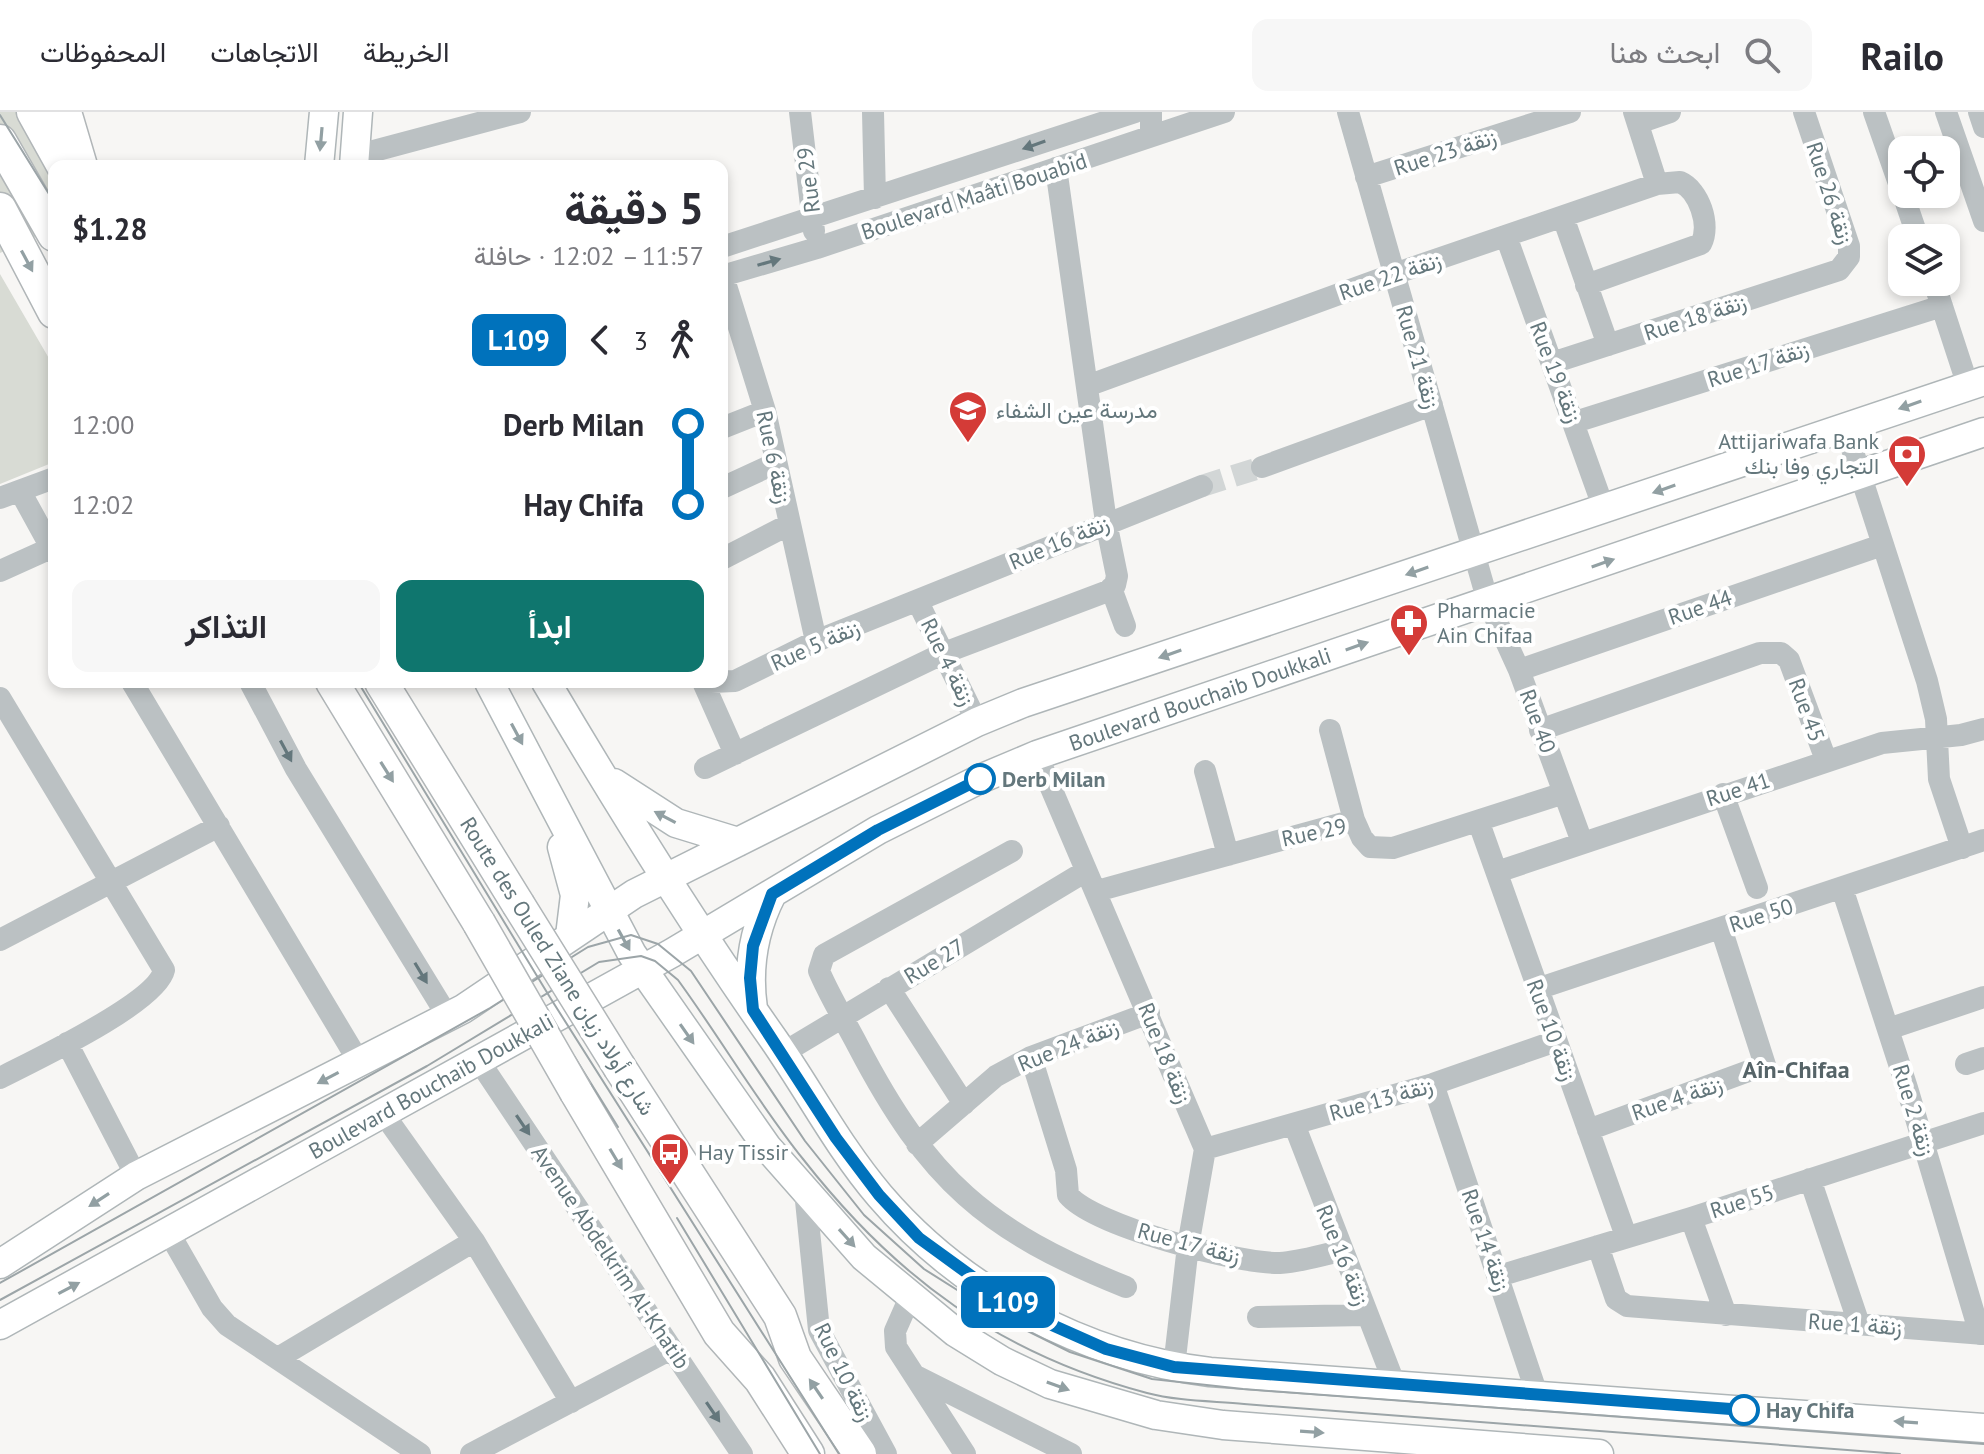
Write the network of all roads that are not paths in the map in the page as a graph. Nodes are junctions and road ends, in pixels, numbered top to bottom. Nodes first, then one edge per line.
1 (33, 112) edge
2 (65, 112) edge
3 (324, 112) edge
4 (358, 112) edge
5 (520, 112) edge
6 (800, 112) edge
7 (873, 112) edge
8 (1135, 112) edge
9 (1151, 112) edge
10 (1224, 112) edge
11 (1348, 112) edge
12 (1570, 112) edge
13 (1670, 112) edge
14 (1804, 112) edge
15 (1874, 112) edge
16 (1946, 112) edge
17 (1979, 112) edge
18 (1636, 118) edge
19 (1066, 123) edge
20 (1984, 127) edge
21 (1151, 136) junction
22 (0, 141) edge
23 (1888, 152) edge
24 (60, 160) edge
25 (79, 160) edge
26 (320, 160) edge
27 (354, 160) edge
28 (357, 160) edge
29 (1056, 168) junction
30 (1366, 177) junction
31 (1657, 184) junction
32 (875, 198) junction
33 (0, 209) edge
34 (1563, 217) junction
35 (812, 219) junction
36 (1984, 221) edge
37 (48, 225) edge
38 (1506, 236) junction
39 (728, 245) edge
40 (817, 248) junction
41 (1839, 270) joint
42 (728, 274) edge
43 (1394, 274) junction
44 (1586, 285) junction
45 (728, 295) edge
46 (1939, 296) edge
47 (48, 301) edge
48 (1942, 306) junction
49 (1608, 345) junction
50 (1552, 363) junction
51 (1976, 383) edge
52 (1087, 386) junction
53 (1432, 405) junction
54 (765, 411) junction
55 (1575, 422) junction
56 (728, 426) edge
57 (1845, 427) junction
58 (1984, 432) edge
59 (776, 463) junction
60 (1262, 467) tunnel mouth
61 (1861, 475) junction
62 (48, 480) edge
63 (728, 485) edge
64 (1202, 486) tunnel mouth
65 (10, 494) edge
66 (1604, 509) junction
67 (1106, 522) junction
68 (788, 525) junction
69 (48, 543) edge
70 (1882, 545) junction
71 (1473, 551) junction
72 (48, 552) edge
73 (728, 556) edge
74 (1, 569) edge
75 (1111, 588) junction
76 (918, 602) junction
77 (1488, 602) junction
78 (1125, 626) dead end
79 (816, 641) junction
80 (944, 653) junction
81 (1519, 670) junction
82 (728, 681) edge
83 (136, 688) edge
84 (253, 688) edge
85 (336, 688) edge
86 (385, 688) edge
87 (492, 688) edge
88 (550, 688) edge
89 (706, 688) edge
90 (0, 698) edge
91 (977, 722) junction
92 (1984, 729) edge
93 (1330, 730) dead end
94 (1540, 730) junction
95 (1938, 738) junction
96 (735, 754) junction
97 (1037, 755) junction
98 (1826, 760) junction
99 (705, 768) dead end
100 (1205, 771) dead end
101 (600, 773) junction
102 (545, 785) junction
103 (1564, 793) junction
104 (1723, 794) junction
105 (1354, 820) junction
106 (1479, 823) junction
107 (219, 826) junction
108 (1984, 840) edge
109 (738, 842) junction
110 (1582, 842) junction
111 (1962, 848) junction
112 (1012, 851) dead end
113 (1228, 855) junction
114 (1086, 871) junction
115 (1497, 872) junction
116 (665, 877) junction
117 (109, 882) junction
118 (1757, 888) dead end
119 (1842, 888) junction
120 (1097, 891) junction
121 (772, 894) junction
122 (608, 909) junction
123 (1721, 928) junction
124 (701, 935) junction
125 (570, 936) junction
126 (0, 940) edge
127 (642, 970) junction
128 (889, 988) junction
129 (1537, 989) junction
130 (1984, 997) edge
131 (753, 1010) junction
132 (1149, 1013) junction
133 (842, 1015) junction
134 (448, 1017) junction
135 (1888, 1029) junction
136 (1556, 1041) junction
137 (67, 1043) junction
138 (783, 1053) junction
139 (1031, 1057) junction
140 (479, 1061) junction
141 (359, 1062) junction
142 (0, 1078) edge
143 (1433, 1084) junction
144 (964, 1104) junction
145 (383, 1113) junction
146 (1984, 1123) edge
147 (1294, 1124) junction
148 (1588, 1130) junction
149 (1924, 1142) junction
150 (917, 1144) junction
151 (1205, 1149) junction
152 (136, 1176) junction
153 (1810, 1179) junction
154 (805, 1191) junction
155 (1691, 1218) junction
156 (169, 1233) junction
157 (1626, 1236) junction
158 (474, 1241) junction
159 (1188, 1246) junction
160 (1598, 1246) junction
161 (1341, 1251) junction
162 (0, 1264) edge
163 (1499, 1276) junction
164 (1126, 1287) dead end
165 (910, 1297) junction
166 (1366, 1315) junction
167 (1726, 1315) junction
168 (1258, 1317) dead end
169 (1859, 1324) junction
170 (0, 1325) edge
171 (1982, 1334) edge
172 (671, 1349) junction
173 (278, 1358) junction
174 (1174, 1367) junction
175 (916, 1376) junction
176 (1395, 1385) junction
177 (1538, 1397) junction
178 (571, 1402) junction
179 (1984, 1428) edge
180 (1376, 1445) edge
181 (420, 1454) edge
182 (471, 1454) edge
183 (742, 1454) edge
184 (808, 1454) edge
185 (860, 1454) edge
186 (886, 1454) edge
187 (965, 1454) edge
188 (1071, 1454) edge
189 (1599, 1454) edge

1 - 24 highway
2 - 25 highway
3 -> 26 main road
4 - 27 main road
5 - 28 street
6 - 35 street, Rue 29
7 - 32 street
8 - 19 street, Boulevard Maâti Bouabid
9 - 21 street
10 - 21 street, Boulevard Maâti Bouabid
11 - 30 street, Rue 21 زنقة
12 - 30 street, Rue 23 زنقة
13 - 18 street
14 - 41 street, Rue 26 زنقة
15 - 23 street
16 - 36 street
17 - 20 street
18 - 31 street
19 -> 32 street, Boulevard Maâti Bouabid
21 - 29 street, Boulevard Maâti Bouabid
22 - 37 highway
29 - 40 street, Boulevard Maâti Bouabid
29 - 52 street
30 - 43 street, Rue 21 زنقة
31 - 34 street, Rue 22 زنقة
31 - 44 street
32 - 35 street, Boulevard Maâti Bouabid
33 -> 47 highway
34 - 38 street, Rue 22 زنقة
34 - 44 street
35 - 39 street, Boulevard Maâti Bouabid
35 - 40 street, Rue 29
38 - 43 street, Rue 22 زنقة
38 - 50 street, Rue 19 زنقة
42 -> 40 street, Boulevard Maâti Bouabid
41 - 49 street, Rue 18 زنقة
43 - 52 street, Rue 22 زنقة
43 - 53 street, Rue 21 زنقة
44 - 49 street
45 - 54 street, Rue 6 زنقة
46 - 48 street
48 - 51 street
48 - 55 street, Rue 17 زنقة
49 - 50 street, Rue 18 زنقة
50 - 55 street, Rue 19 زنقة
51 -> 57 main road
52 - 67 street
53 - 60 street
53 - 71 street, Rue 21 زنقة
54 - 56 street
54 - 59 street, Rue 6 زنقة
55 - 66 street, Rue 19 زنقة
57 - 61 street
57 -> 66 main road
58 - 61 main road, Boulevard Bouchaib Doukkali
59 - 63 street
59 - 68 street, Rue 6 زنقة
61 - 70 street
77 -> 61 main road, Boulevard Bouchaib Doukkali
62 - 65 street
64 - 67 street, Rue 16 زنقة
65 - 69 street
66 - 71 main road
67 - 75 street
67 - 76 street, Rue 16 زنقة
68 - 73 street
68 - 79 street, Rue 6 زنقة
70 - 81 street, Rue 44
70 - 95 street
71 - 77 street, Rue 21 زنقة
71 -> 91 main road
72 - 74 street
75 - 78 street
75 - 80 street
76 - 79 street, Rue 5 زنقة
76 - 80 street, Rue 4 زنقة
77 - 81 street, Rue 40
97 -> 77 main road, Boulevard Bouchaib Doukkali
79 - 82 street, Rue 5 زنقة
80 - 91 street, Rue 4 زنقة
80 - 96 street
81 - 94 street, Rue 40
83 - 107 street
84 -> 134 street
85 -> 184 highway, Route des Ouled Ziane شارع أولاد زيان, bridge
185 -> 86 highway, Route des Ouled Ziane شارع أولاد زيان, bridge
87 -> 102 main road
88 - 101 main road
89 - 96 street
90 - 117 street
91 - 109 main road
92 - 95 street, Rue 41
93 - 105 street
94 - 98 street, Rue 45
94 - 103 street, Rue 40
95 - 98 street, Rue 41
95 - 111 street
96 - 99 street
97 - 114 street, Rue 18 زنقة
97 - 121 main road, Boulevard Bouchaib Doukkali
98 - 104 street, Rue 41
100 - 113 street
109 -> 101 main road
101 - 116 main road
102 - 122 main road
102 - 125 main road
103 - 106 street, Rue 29
103 - 110 street, Rue 40
104 - 110 street, Rue 41
104 - 118 street
105 - 106 street, Rue 29
105 - 113 street, Rue 29
106 - 115 street, Rue 10 زنقة
107 - 117 street
107 - 141 street
108 - 111 street, Rue 50
109 - 116 main road
110 - 115 street, Rue 41
111 - 119 street, Rue 50
112 - 133 street
113 - 120 street, Rue 29
114 - 120 street, Rue 18 زنقة
114 - 128 street, Rue 27
115 - 129 street, Rue 10 زنقة
116 - 122 main road
116 - 124 main road
117 - 126 street
117 - 137 street
119 - 123 street, Rue 50
119 - 135 street, Rue 2 زنقة
120 - 132 street, Rue 18 زنقة
121 - 124 main road, Boulevard Bouchaib Doukkali
121 - 131 main road
122 - 125 main road
122 -> 127 main road
123 - 129 street, Rue 50
123 - 148 street, Rue 4 زنقة
124 - 127 main road, Boulevard Bouchaib Doukkali
124 - 131 main road
125 - 134 main road
127 - 140 main road, Boulevard Bouchaib Doukkali
127 -> 154 main road
128 - 133 street, Rue 27
128 - 144 street
129 - 136 street, Rue 10 زنقة
130 - 135 street
131 - 138 main road
132 - 139 street, Rue 24 زنقة
132 - 151 street, Rue 18 زنقة
133 - 138 street, Rue 27
133 - 150 street
134 - 141 main road
135 - 149 street, Rue 2 زنقة
136 - 143 street, Rue 13 زنقة
136 - 148 street, Rue 10 زنقة
137 - 142 street
137 - 152 street
138 - 174 main road
139 - 144 street, Rue 24 زنقة
139 - 159 street, Rue 17 زنقة
140 - 145 main road, Boulevard Bouchaib Doukkali
140 -> 172 street, Avenue Abdelkrim Al-Khatib
141 -> 152 main road
143 - 147 street, Rue 13 زنقة
143 - 163 street, Rue 14 زنقة
144 - 150 street, Rue 24 زنقة
145 - 156 main road, Boulevard Bouchaib Doukkali
145 - 158 street
146 - 149 street, Rue 55
147 - 151 street, Rue 13 زنقة
147 - 161 street, Rue 16 زنقة
148 - 157 street, Rue 10 زنقة
149 - 153 street, Rue 55
149 - 171 street, Rue 2 زنقة
150 - 164 street
151 - 159 street
152 -> 162 main road
153 - 155 street, Rue 55
153 - 169 street
154 -> 165 main road
154 - 186 street, Rue 10 زنقة
155 - 157 street, Rue 55
155 - 167 street
170 -> 156 main road, Boulevard Bouchaib Doukkali
156 - 173 street
157 - 160 street, Rue 55
158 - 173 street
158 - 178 street
159 - 161 street, Rue 17 زنقة
159 - 174 street
160 - 163 street, Rue 55
160 - 167 street, Rue 1 زنقة
161 - 166 street, Rue 16 زنقة
163 - 177 street, Rue 14 زنقة
165 - 175 street
165 -> 180 main road
166 - 168 street
166 - 176 street, Rue 16 زنقة
167 - 169 street, Rue 1 زنقة
169 - 171 street, Rue 1 زنقة
172 - 178 street
172 -> 183 street, Avenue Abdelkrim Al-Khatib
173 - 181 street
174 - 176 main road
175 - 187 street
175 - 188 street
176 - 177 main road
179 -> 177 main road
178 - 182 street
180 - 189 main road

